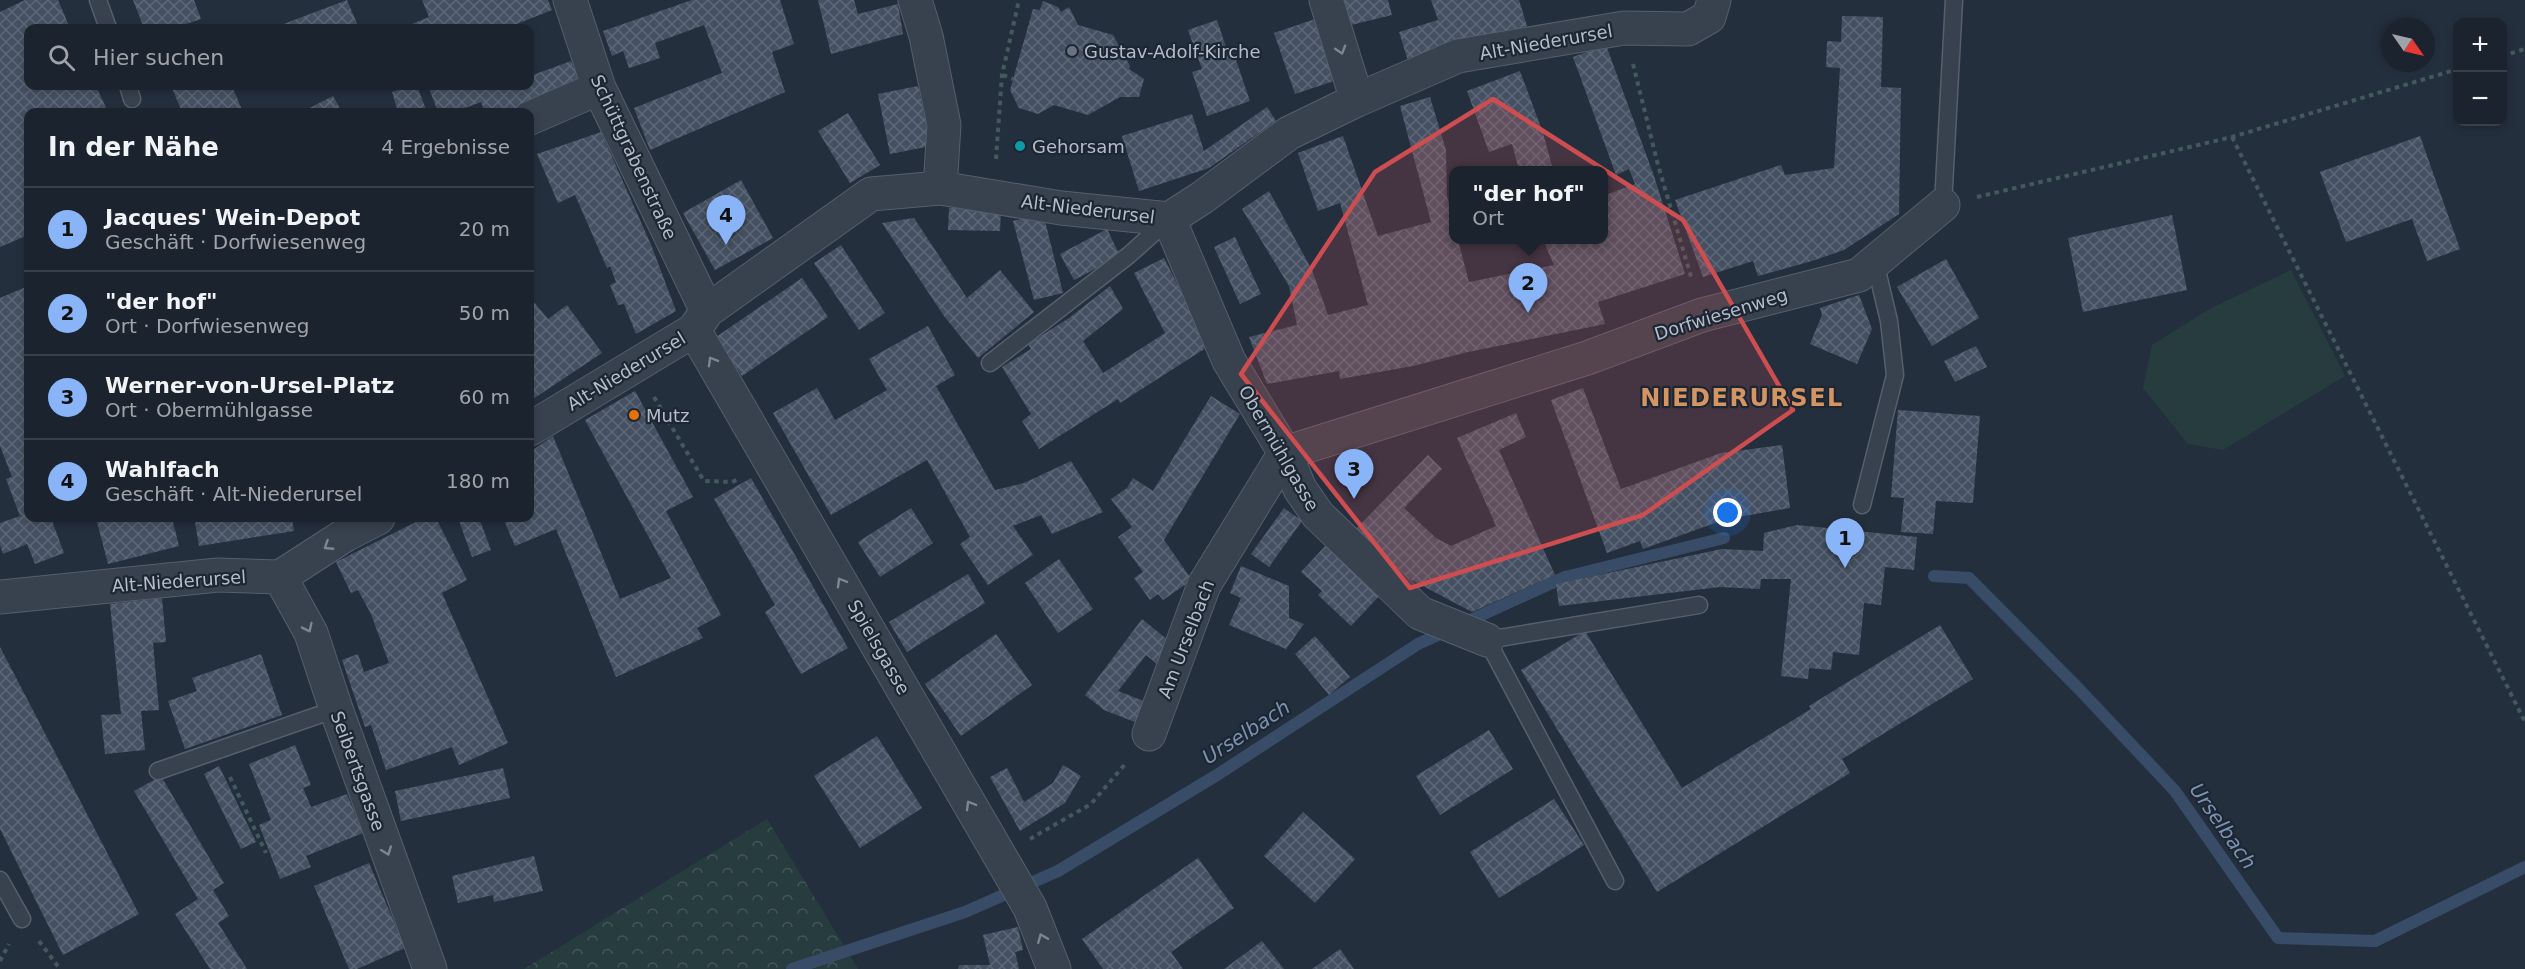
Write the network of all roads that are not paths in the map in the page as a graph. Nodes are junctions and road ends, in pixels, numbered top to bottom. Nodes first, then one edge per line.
1 (98, 0) edge
2 (570, 0) edge
3 (915, 0) edge
4 (1326, 0) edge
5 (1954, 0) edge
6 (1712, 9) edge
7 (107, 24) edge
8 (599, 88) junction
9 (1357, 100) junction
10 (534, 116) edge
11 (940, 188) junction
12 (1943, 205) joint
13 (1169, 219) junction
14 (1875, 262) junction
15 (701, 320) junction
16 (990, 363) dead end
17 (534, 426) edge
18 (1285, 453) junction
19 (1862, 505) dead end
20 (370, 522) edge
21 (280, 577) junction
22 (0, 597) edge
23 (1699, 605) dead end
24 (1487, 640) junction
25 (336, 709) junction
26 (1149, 734) road end
27 (159, 771) dead end
28 (0, 880) edge
29 (1615, 881) dead end
30 (22, 919) road end
31 (430, 969) edge
32 (1054, 969) edge

1 - 7 lane
2 - 8 street, Schüttgrabenstraße
3 - 11 street
4 -> 9 street
5 - 12 lane
6 - 9 street, Alt-Niederursel
8 - 10 street
8 - 15 street, Schüttgrabenstraße
9 - 13 street, Alt-Niederursel
11 - 13 street, Alt-Niederursel
11 - 15 street, Alt-Niederursel
12 - 14 street, Dorfwiesenweg
13 - 16 lane
13 - 18 street, Obermühlgasse
14 - 18 street, Dorfwiesenweg
14 - 19 lane
15 - 17 street, Alt-Niederursel
32 -> 15 street, Spielsgasse
18 - 24 street, Obermühlgasse
18 - 26 street, Am Urselbach
20 -> 21 street
21 - 22 street, Alt-Niederursel
21 -> 25 street, Seibertsgasse
23 - 24 lane
24 - 29 lane
25 - 27 lane
25 -> 31 street, Seibertsgasse
28 - 30 lane

